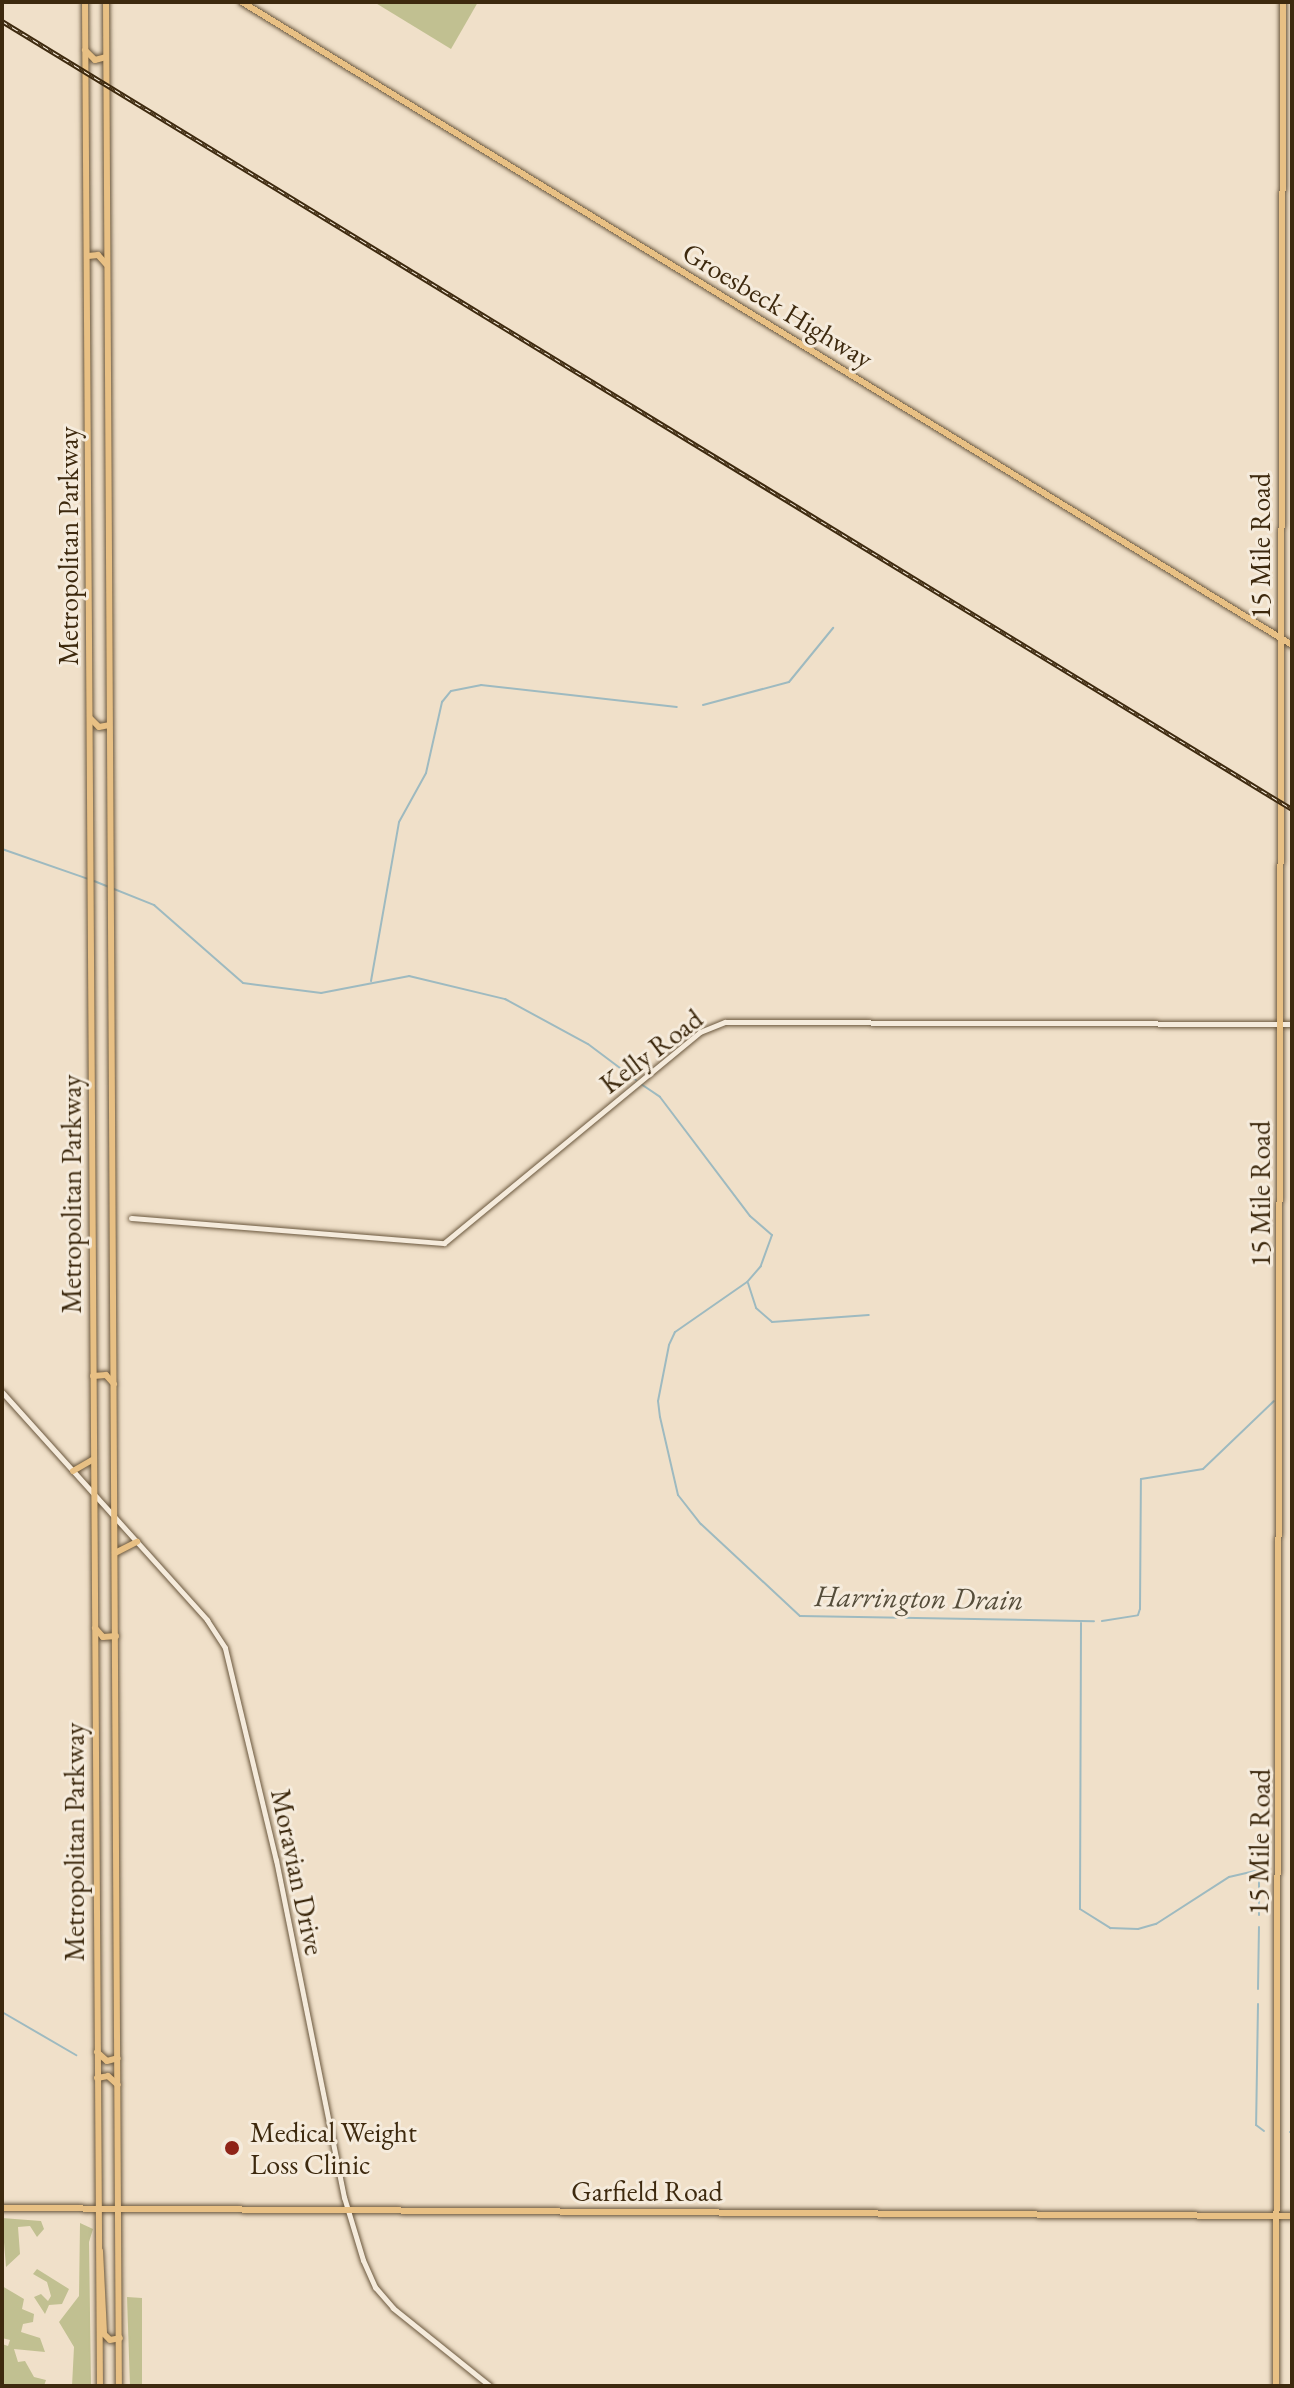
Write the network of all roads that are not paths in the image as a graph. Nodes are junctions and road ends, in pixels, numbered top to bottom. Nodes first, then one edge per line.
1 (85, 2) edge
2 (106, 2) edge
3 (242, 2) edge
4 (1283, 2) edge
5 (85, 50) junction
6 (106, 57) junction
7 (88, 256) junction
8 (106, 264) junction
9 (1282, 434) junction
10 (1292, 434) edge
11 (1283, 639) junction
12 (1292, 645) edge
13 (91, 719) junction
14 (109, 725) junction
15 (1280, 1024) junction
16 (1292, 1024) edge
17 (131, 1218) dead end
18 (93, 1376) junction
19 (114, 1384) junction
20 (2, 1392) edge
21 (94, 1459) junction
22 (73, 1471) junction
23 (94, 1495) junction
24 (115, 1518) junction
25 (137, 1542) junction
26 (115, 1553) junction
27 (95, 1628) junction
28 (116, 1636) junction
29 (97, 2052) junction
30 (118, 2058) junction
31 (97, 2078) junction
32 (118, 2085) junction
33 (2, 2208) edge
34 (98, 2208) junction
35 (119, 2208) junction
36 (347, 2211) junction
37 (1277, 2216) junction
38 (1292, 2216) edge
39 (98, 2248) junction
40 (120, 2338) junction
41 (100, 2386) edge
42 (119, 2386) edge
43 (490, 2386) edge
44 (1276, 2386) edge

1 - 5 main road, Metropolitan Parkway
2 - 6 main road, Metropolitan Parkway
3 - 11 main road, Groesbeck Highway
4 - 9 main road, 15 Mile Road
5 - 6 main road
5 - 7 main road, Metropolitan Parkway
6 - 8 main road, Metropolitan Parkway
7 - 8 main road
7 - 13 main road, Metropolitan Parkway
8 - 14 main road, Metropolitan Parkway
9 - 10 street
9 - 11 main road, 15 Mile Road
11 - 12 main road, Groesbeck Highway
11 - 15 main road, 15 Mile Road
13 - 14 main road
13 - 18 main road, Metropolitan Parkway
14 - 19 main road, Metropolitan Parkway
15 - 16 street, Kelly Road
15 - 17 street, Kelly Road
15 - 37 main road, 15 Mile Road
18 - 19 main road
18 - 21 main road, Metropolitan Parkway
19 - 24 main road, Metropolitan Parkway
20 - 22 street, Moravian Drive
21 - 22 main road
21 - 23 main road, Metropolitan Parkway
22 - 23 street, Moravian Drive
23 - 24 street, Moravian Drive
23 - 27 main road, Metropolitan Parkway
24 - 25 street, Moravian Drive
24 - 26 main road, Metropolitan Parkway
25 - 26 main road
25 - 36 street, Moravian Drive
26 - 28 main road, Metropolitan Parkway
27 - 28 main road
27 - 29 main road, Metropolitan Parkway
28 - 30 main road, Metropolitan Parkway
29 - 30 main road
29 - 31 main road, Metropolitan Parkway
30 - 32 main road, Metropolitan Parkway
31 - 32 main road
31 - 34 main road, Metropolitan Parkway
32 - 35 main road, Metropolitan Parkway
33 - 34 main road, Garfield Road
34 - 35 main road, Garfield Road
34 - 39 main road, Metropolitan Parkway
35 - 36 main road, Garfield Road
35 - 40 main road, Metropolitan Parkway
36 - 37 main road, Garfield Road
36 - 43 street, Moravian Drive
37 - 38 main road, Garfield Road
37 - 44 main road, 15 Mile Road
39 - 40 main road
39 - 41 main road, Metropolitan Parkway
40 - 42 main road, Metropolitan Parkway

